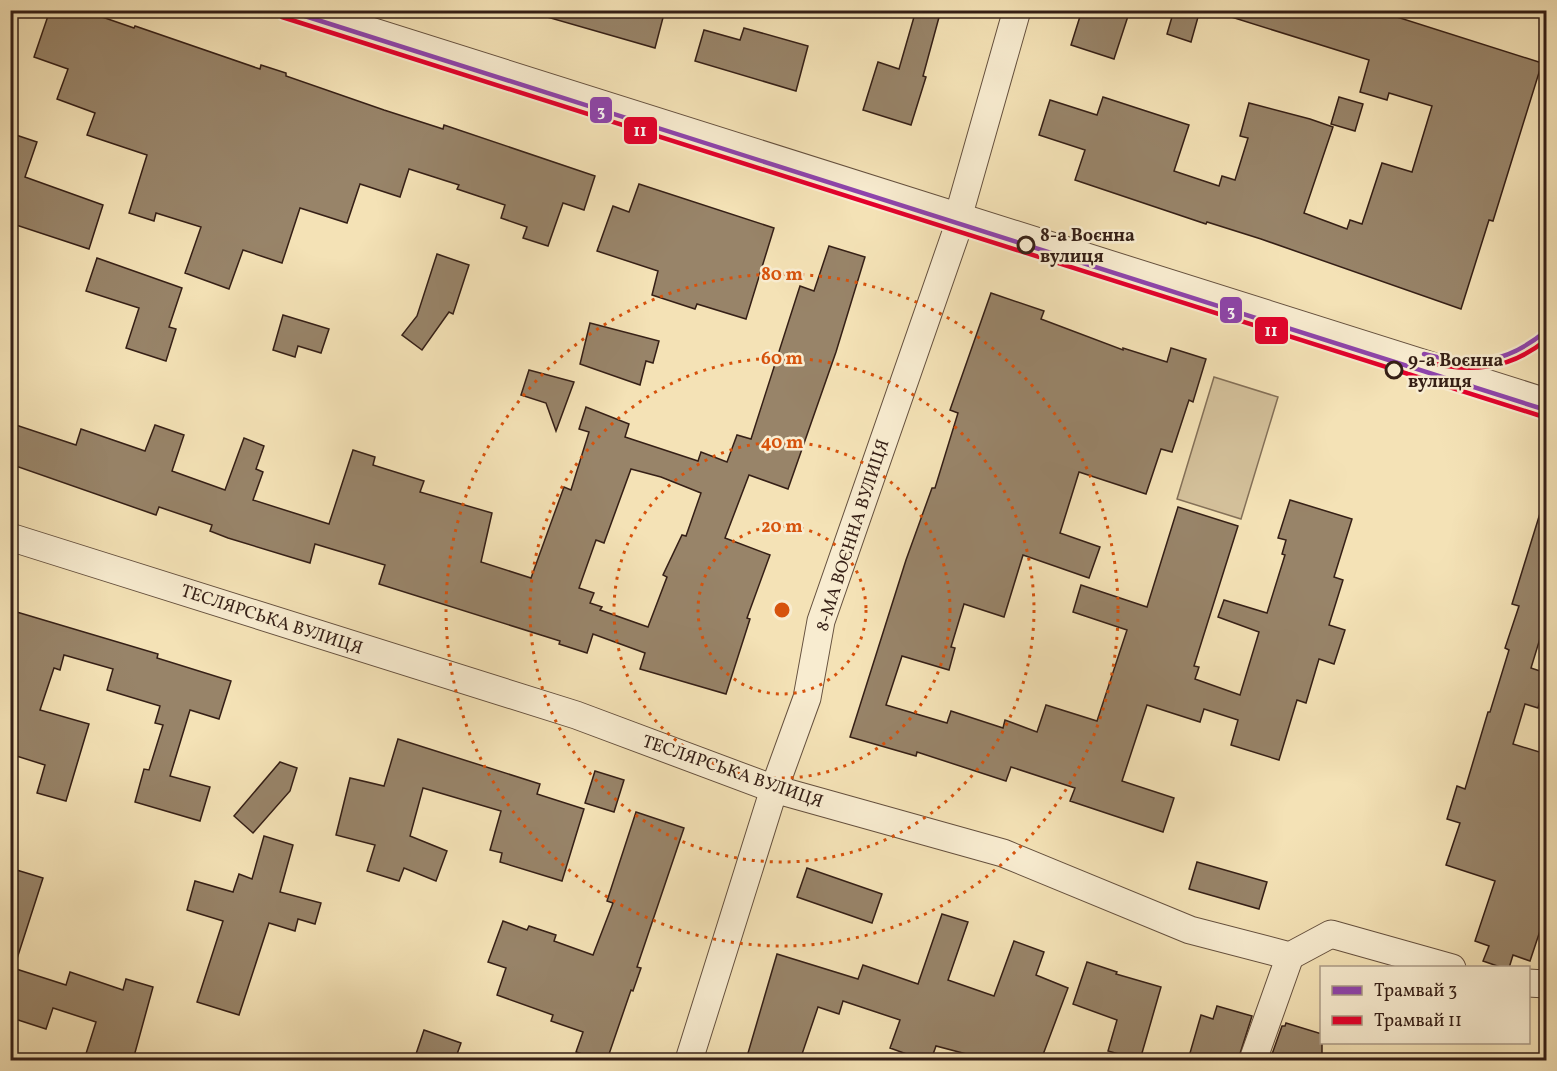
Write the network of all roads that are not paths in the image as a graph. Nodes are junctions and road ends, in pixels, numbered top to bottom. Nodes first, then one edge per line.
1 (304, 10) edge
2 (1017, 10) edge
3 (960, 217) junction
4 (1546, 402) edge
5 (10, 537) edge
6 (774, 789) junction
7 (1290, 956) junction
8 (1445, 966) edge
9 (1530, 983) edge
10 (1546, 984) edge
11 (689, 1060) edge
12 (1252, 1060) edge

1 - 3 street
2 - 3 street, 8-МА ВОЄННА ВУЛИЦЯ
3 - 4 street
3 - 6 street, 8-МА ВОЄННА ВУЛИЦЯ
5 - 6 street, ТЕСЛЯРСЬКА ВУЛИЦЯ
6 - 7 street, ТЕСЛЯРСЬКА ВУЛИЦЯ
6 - 11 street, 8-МА ВОЄННА ВУЛИЦЯ
7 - 8 street
7 - 12 street
9 - 10 street

